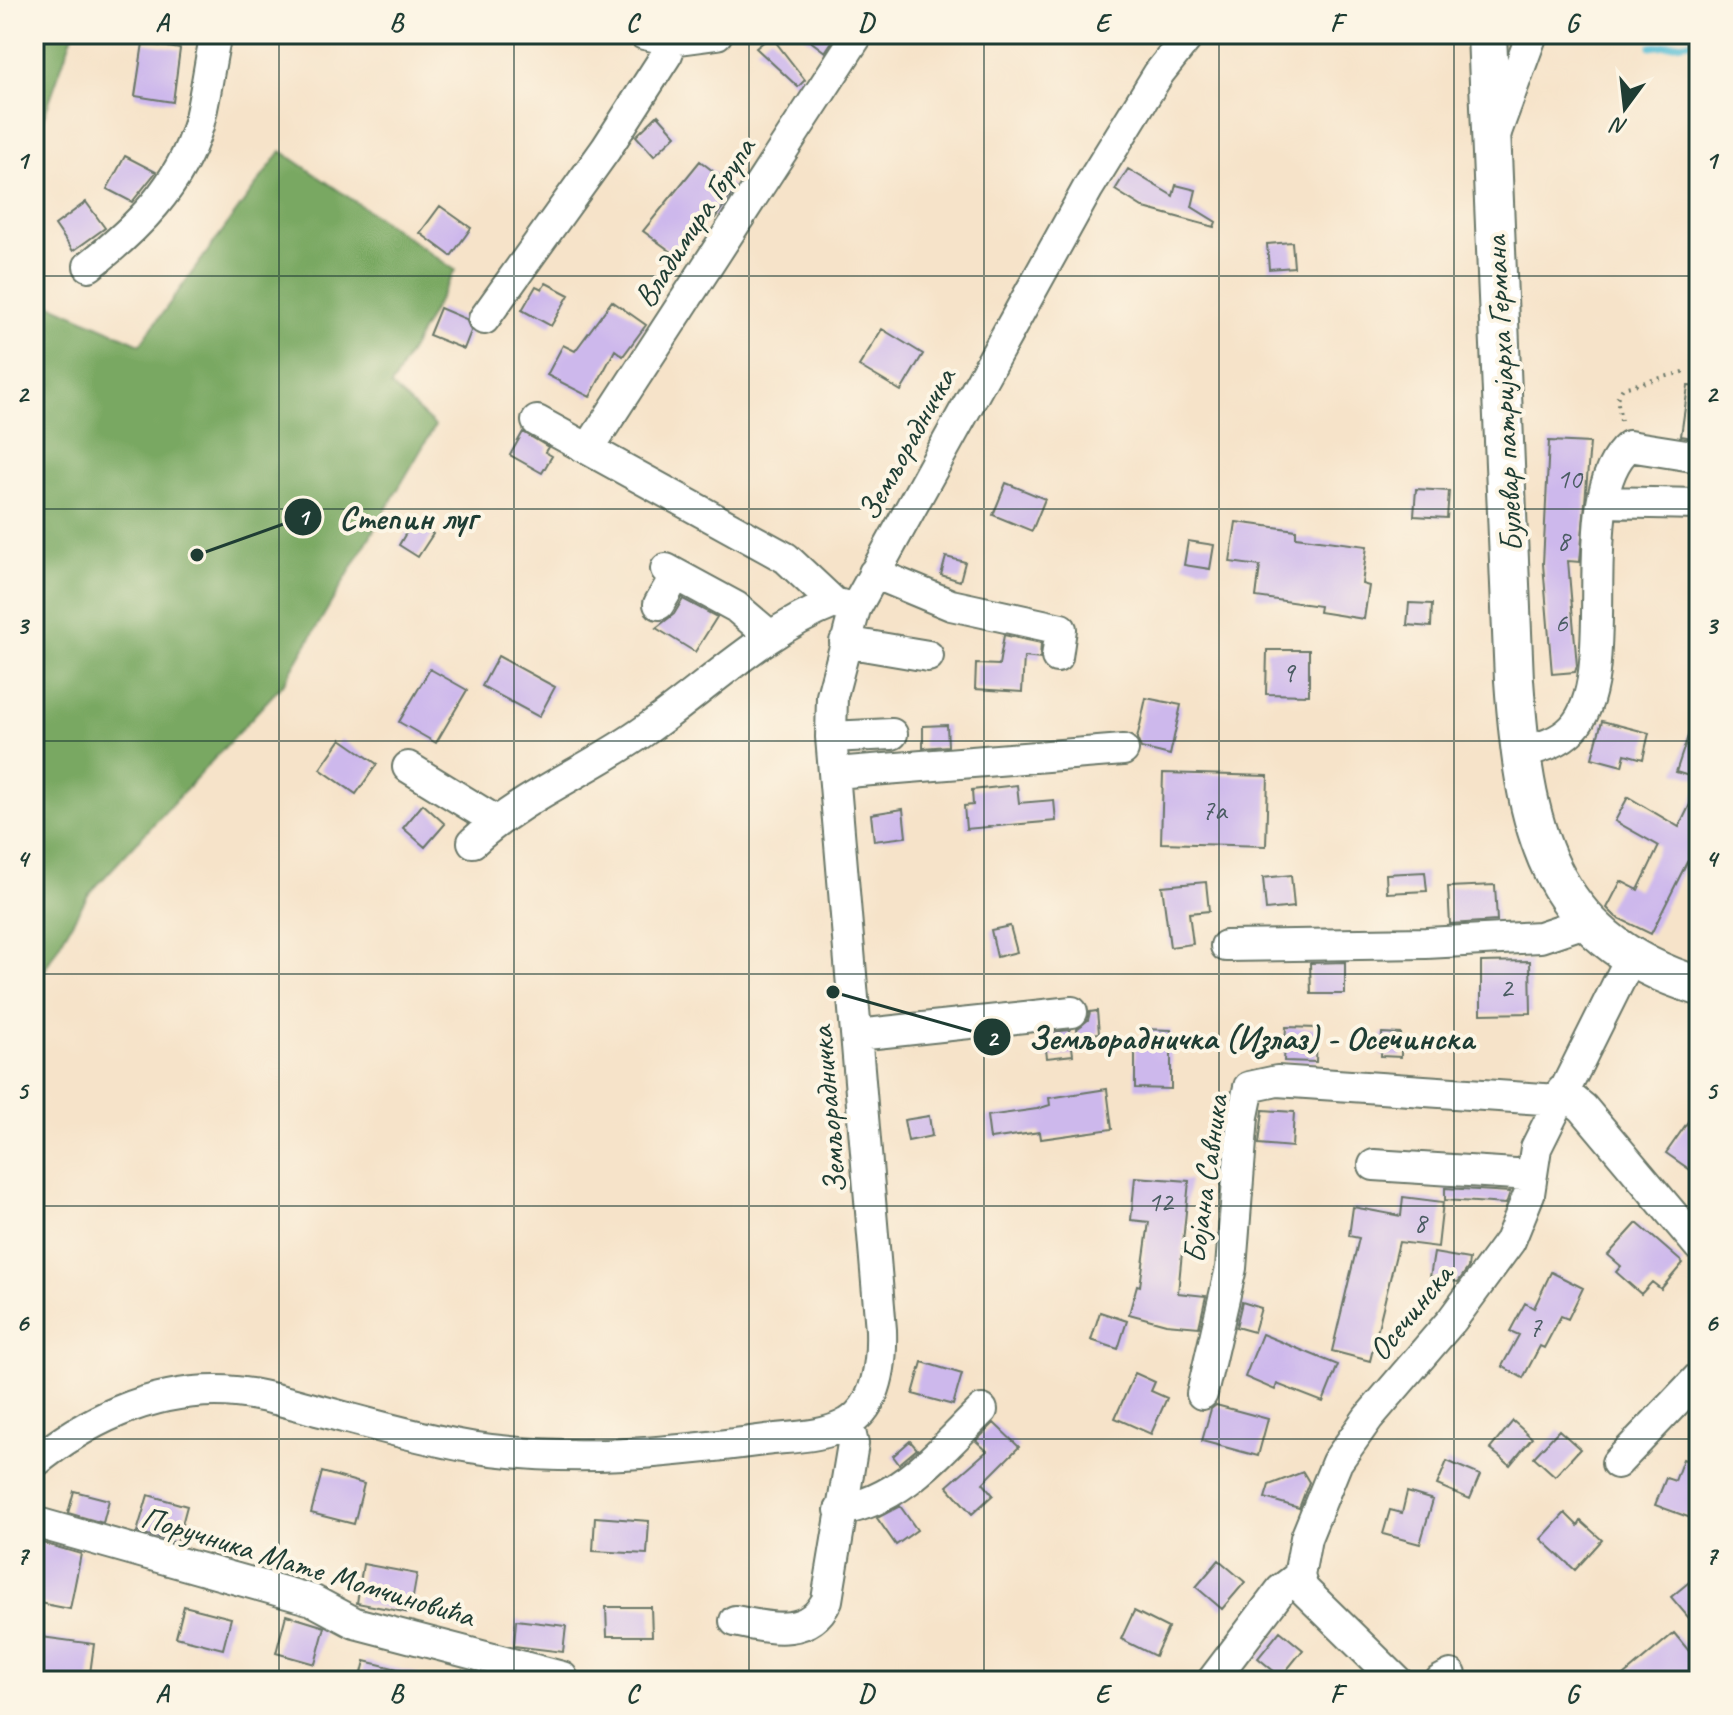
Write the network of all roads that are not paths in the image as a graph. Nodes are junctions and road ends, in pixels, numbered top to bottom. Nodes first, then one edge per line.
1 (216, 34) edge
2 (717, 34) edge
3 (858, 34) edge
4 (1190, 34) edge
5 (1487, 34) edge
6 (1532, 34) edge
7 (658, 37) edge
8 (1493, 140) junction
9 (89, 266) dead end
10 (484, 319) dead end
11 (537, 421) dead end
12 (589, 448) junction
13 (1699, 457) edge
14 (1604, 502) junction
15 (1699, 504) edge
16 (874, 573) junction
17 (659, 604) dead end
18 (844, 606) junction
19 (769, 635) junction
20 (845, 642) junction
21 (928, 656) dead end
22 (1057, 657) dead end
23 (892, 734) dead end
24 (831, 737) junction
25 (1123, 750) dead end
26 (1519, 753) junction
27 (408, 767) dead end
28 (835, 773) junction
29 (496, 821) junction
30 (473, 842) dead end
31 (1588, 921) junction
32 (1226, 946) dead end
33 (1631, 957) junction
34 (1699, 986) edge
35 (1072, 1012) dead end
36 (857, 1035) junction
37 (1560, 1095) junction
38 (1374, 1165) dead end
39 (1531, 1175) junction
40 (1699, 1246) edge
41 (1699, 1377) edge
42 (1202, 1394) dead end
43 (982, 1410) dead end
44 (848, 1423) junction
45 (34, 1463) edge
46 (1617, 1463) dead end
47 (840, 1510) junction
48 (34, 1522) edge
49 (1299, 1576) junction
50 (735, 1621) dead end
51 (562, 1677) dead end
52 (1212, 1681) edge
53 (1397, 1681) edge

1 - 9 street
2 - 7 street
3 - 12 street, Владимира Горупа
4 - 16 street, Земљорадничка
5 - 8 main road, Булевар патријарха Германа
6 - 8 street
7 - 10 street
8 - 26 main road, Булевар патријарха Германа
11 - 12 street
12 - 18 street
13 - 14 street
14 - 15 street
14 - 26 street
16 - 18 street, Земљорадничка
16 - 22 street
17 - 19 street
18 - 19 street
18 - 20 street, Земљорадничка
19 - 29 street
20 - 21 street
20 - 24 street, Земљорадничка
23 - 24 street
24 - 28 street, Земљорадничка
25 - 28 street
26 - 31 main road, Булевар патријарха Германа
27 - 29 street
28 - 36 street, Земљорадничка
29 - 30 street
31 - 32 street
31 - 33 main road, Булевар патријарха Германа
33 - 34 main road, Булевар патријарха Германа
33 - 37 street, Осечинска
35 - 36 street
36 - 44 street, Земљорадничка
37 - 39 street, Осечинска
37 - 40 street
37 - 42 street, Бојана Савника
38 - 39 street
39 - 49 street, Осечинска
41 - 46 street
43 - 47 street
44 - 45 street
44 - 47 street
47 - 50 street
48 - 51 street, Поручника Мате Момчиновића
49 - 52 street
49 - 53 street

